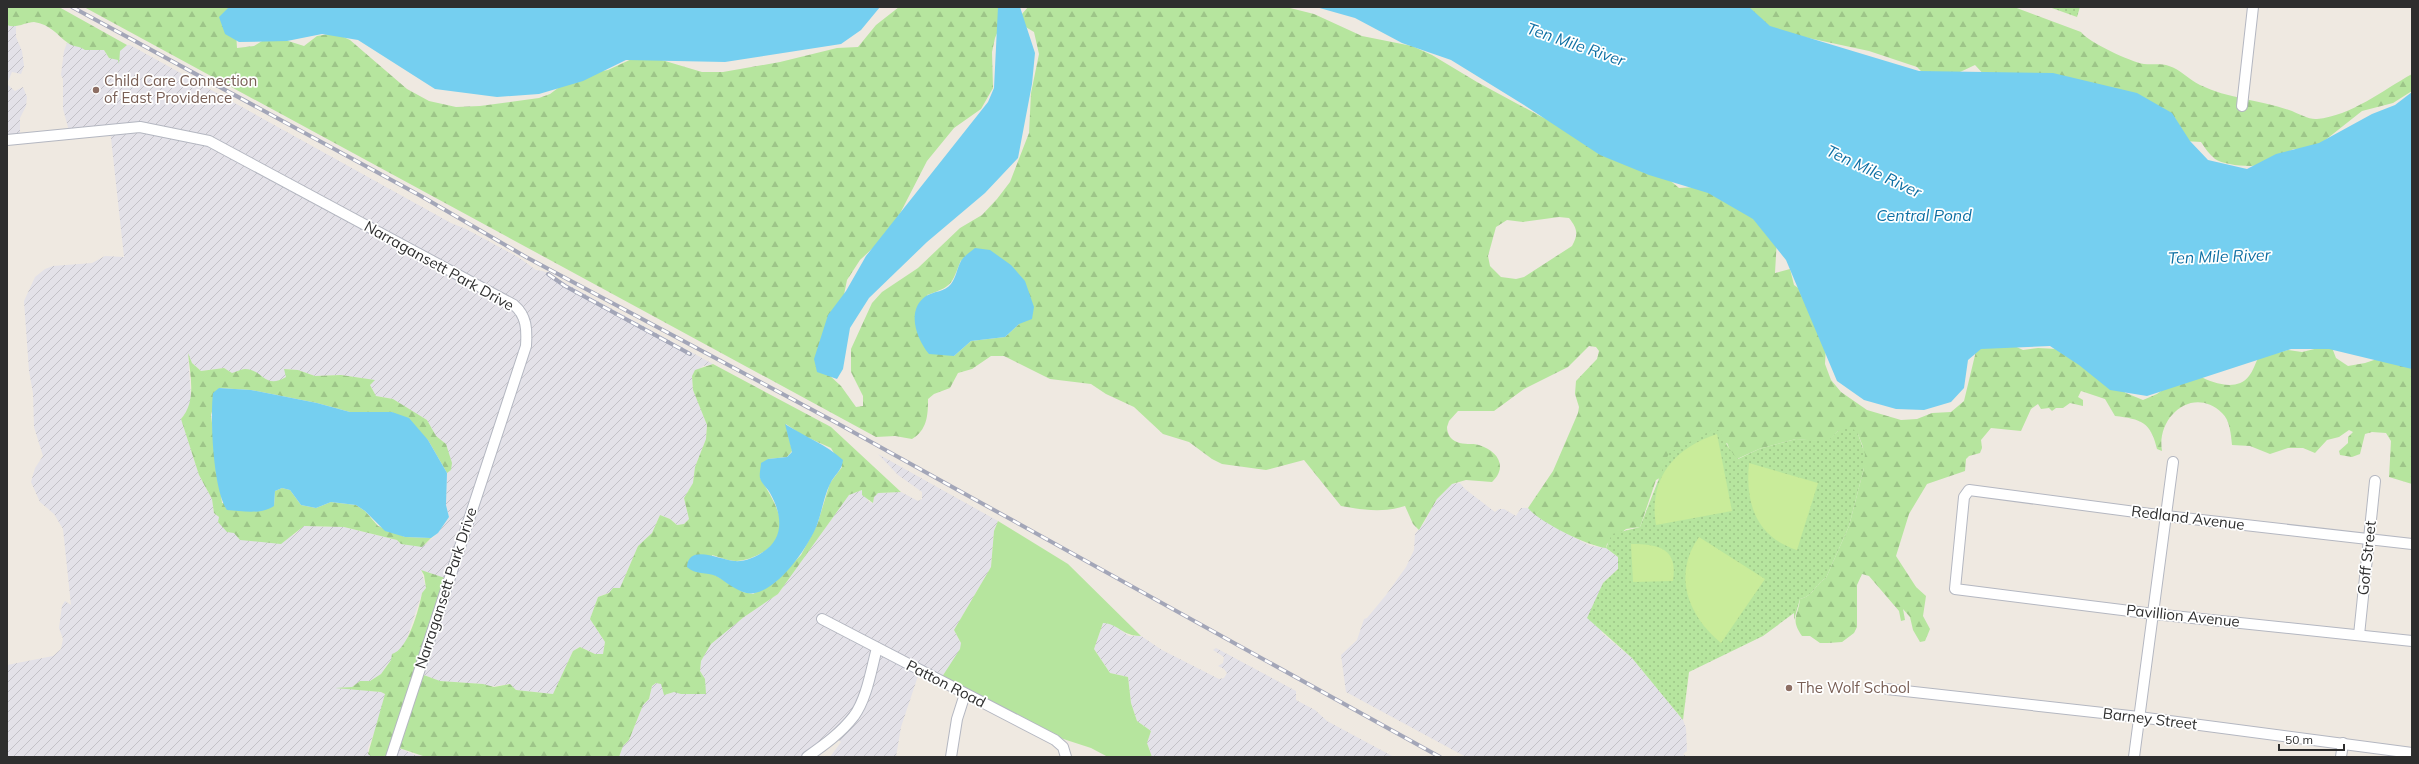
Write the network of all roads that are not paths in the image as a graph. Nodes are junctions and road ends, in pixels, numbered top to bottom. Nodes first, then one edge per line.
1 (2253, 7) edge
2 (2242, 106) dead end
3 (7, 140) edge
4 (2173, 462) dead end
5 (2375, 481) dead end
6 (2166, 516) junction
7 (2368, 538) junction
8 (2412, 544) edge
9 (1955, 589) joint
10 (2154, 614) junction
11 (822, 619) dead end
12 (2359, 635) junction
13 (2412, 641) edge
14 (877, 648) junction
15 (1887, 689) dead end
16 (965, 694) junction
17 (2139, 717) junction
18 (2343, 743) junction
19 (2412, 753) edge
20 (1066, 755) edge
21 (391, 757) edge
22 (807, 757) edge
23 (951, 757) edge
24 (2134, 757) edge
25 (2341, 757) edge

1 - 2 street
3 - 21 street, Narragansett Park Drive
4 - 6 street
5 - 7 street, Goff Street
6 - 7 street, Redland Avenue
6 - 9 street, Redland Avenue
6 - 10 street
7 - 8 street, Redland Avenue
7 - 12 street, Goff Street
9 - 10 street, Pavillion Avenue
10 - 12 street, Pavillion Avenue
10 - 17 street
11 - 14 street, Patton Road
12 - 13 street, Pavillion Avenue
14 - 16 street, Patton Road
14 - 22 street
15 - 17 street, Barney Street
16 - 20 street, Patton Road
16 - 23 street
17 - 18 street, Barney Street
17 - 24 street
18 - 19 street, Barney Street
18 - 25 street

